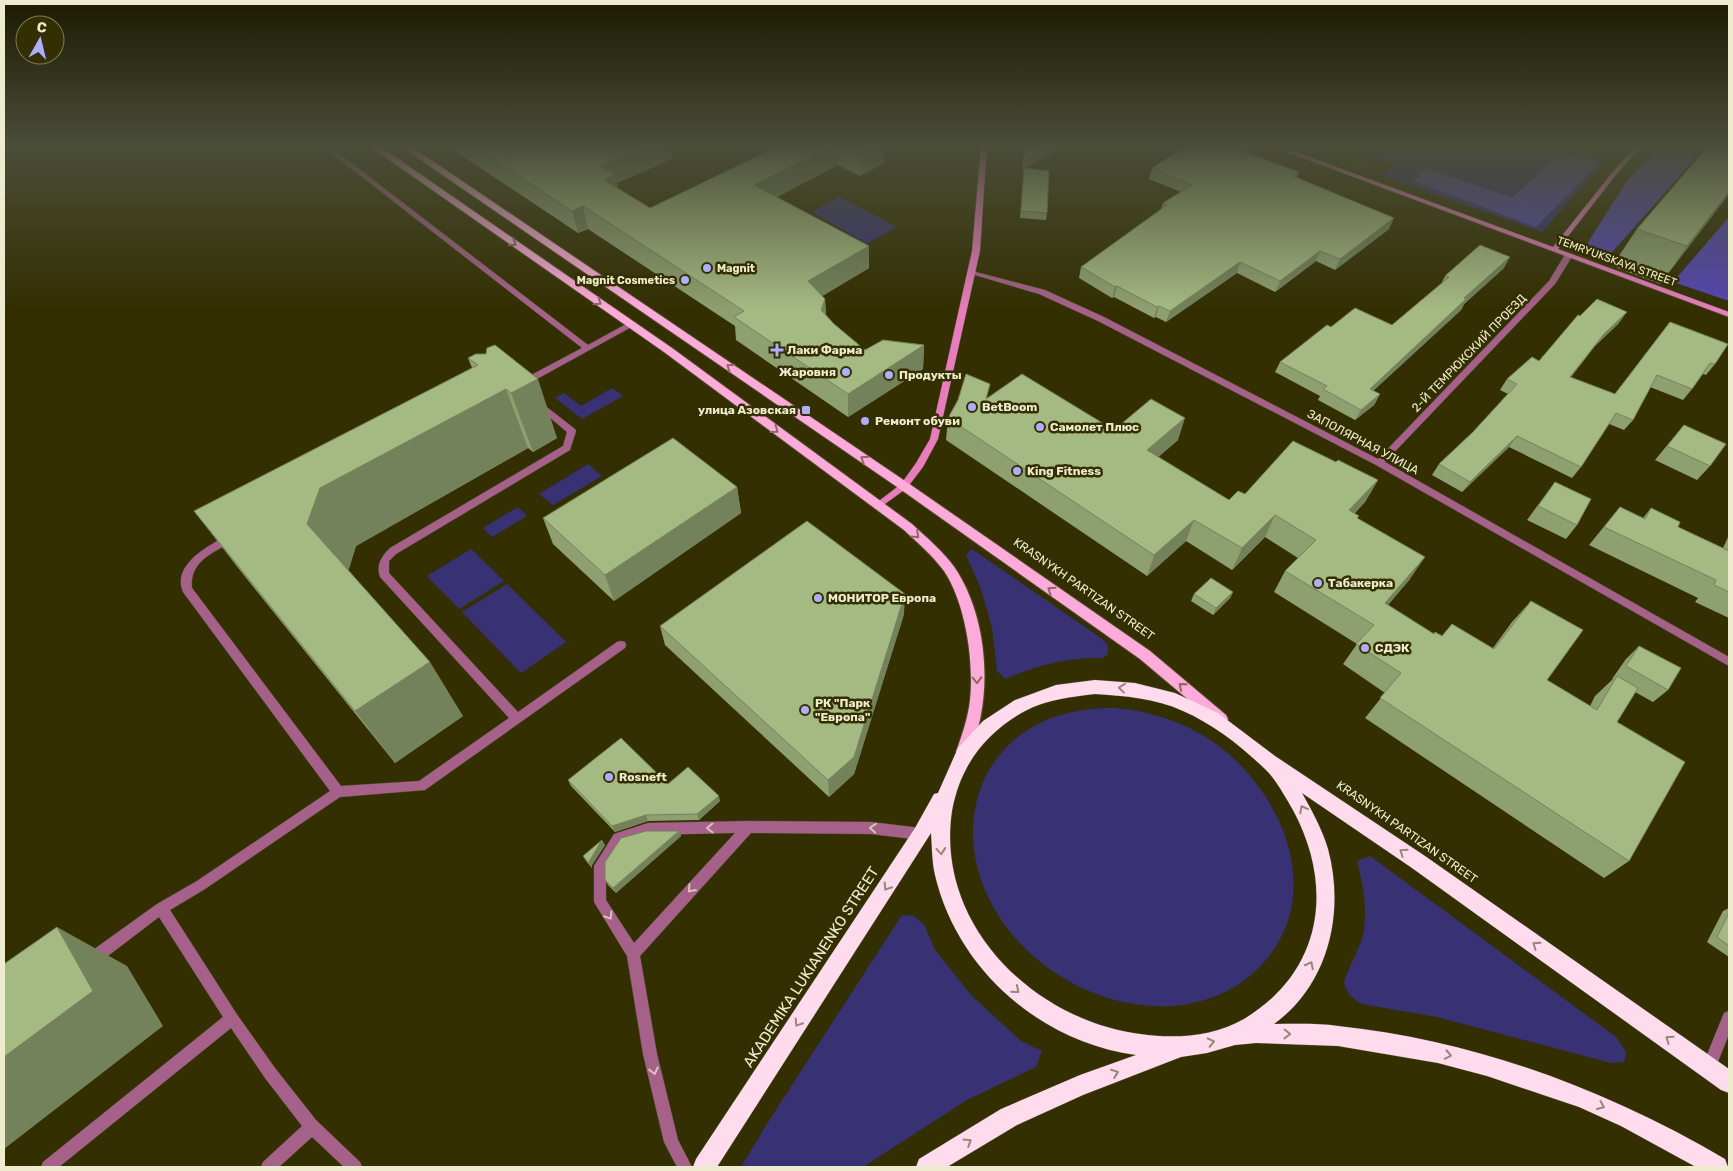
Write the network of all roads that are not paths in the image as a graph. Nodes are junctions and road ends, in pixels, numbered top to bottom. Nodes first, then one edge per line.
1 (395, 200) edge
2 (451, 200) edge
3 (483, 200) edge
4 (979, 200) edge
5 (1418, 200) edge
6 (1594, 200) edge
7 (1554, 250) junction
8 (1570, 255) junction
9 (972, 273) junction
10 (1729, 315) edge
11 (631, 325) junction
12 (587, 348) junction
13 (1379, 463) junction
14 (904, 486) junction
15 (878, 506) junction
16 (240, 534) edge
17 (621, 646) dead end
18 (1729, 662) edge
19 (518, 719) junction
20 (1246, 740) junction
21 (1265, 758) junction
22 (957, 766) junction
23 (948, 786) junction
24 (338, 792) junction
25 (748, 827) junction
26 (921, 834) junction
27 (161, 908) junction
28 (633, 954) junction
29 (82, 966) dead end
30 (233, 1018) junction
31 (1729, 1018) edge
32 (1238, 1034) junction
33 (1183, 1047) junction
34 (1709, 1067) junction
35 (1729, 1082) edge
36 (312, 1127) junction
37 (48, 1167) edge
38 (268, 1167) edge
39 (355, 1167) edge
40 (685, 1167) edge
41 (704, 1167) edge
42 (927, 1167) edge
43 (1717, 1167) edge

1 - 12 street
2 -> 11 main road
14 -> 3 main road, KRASNYKH PARTIZAN STREET
4 - 9 street
5 - 7 street, TEMRYUKSKAYA STREET
6 - 7 street
7 - 8 street, TEMRYUKSKAYA STREET
8 - 10 street, TEMRYUKSKAYA STREET
8 - 13 street, 2-Й ТЕМРЮКСКИЙ ПРОЕЗД
9 - 13 street, ЗАПОЛЯРНАЯ УЛИЦА
9 - 14 street
11 - 12 street
11 -> 15 main road
12 - 19 street
13 - 18 street, ЗАПОЛЯРНАЯ УЛИЦА
14 - 15 street
20 -> 14 main road, KRASNYKH PARTIZAN STREET
15 -> 22 main road
16 - 24 street
17 - 19 street
19 - 24 street
20 - 21 highway, KRASNYKH PARTIZAN STREET
20 -> 22 highway
32 -> 21 highway
34 -> 21 highway, KRASNYKH PARTIZAN STREET
22 - 23 highway
23 - 26 highway, AKADEMIKA LUKIANENKO STREET
23 -> 33 highway
24 - 27 street
26 -> 25 street
25 -> 28 street
25 -> 28 street
26 -> 41 highway, AKADEMIKA LUKIANENKO STREET
27 - 29 street
27 - 30 street
28 -> 40 street
30 - 36 street
30 - 37 street
31 - 34 street
33 -> 32 highway
32 -> 43 highway
42 -> 33 highway
34 - 35 highway, KRASNYKH PARTIZAN STREET
36 - 38 street
36 - 39 street

